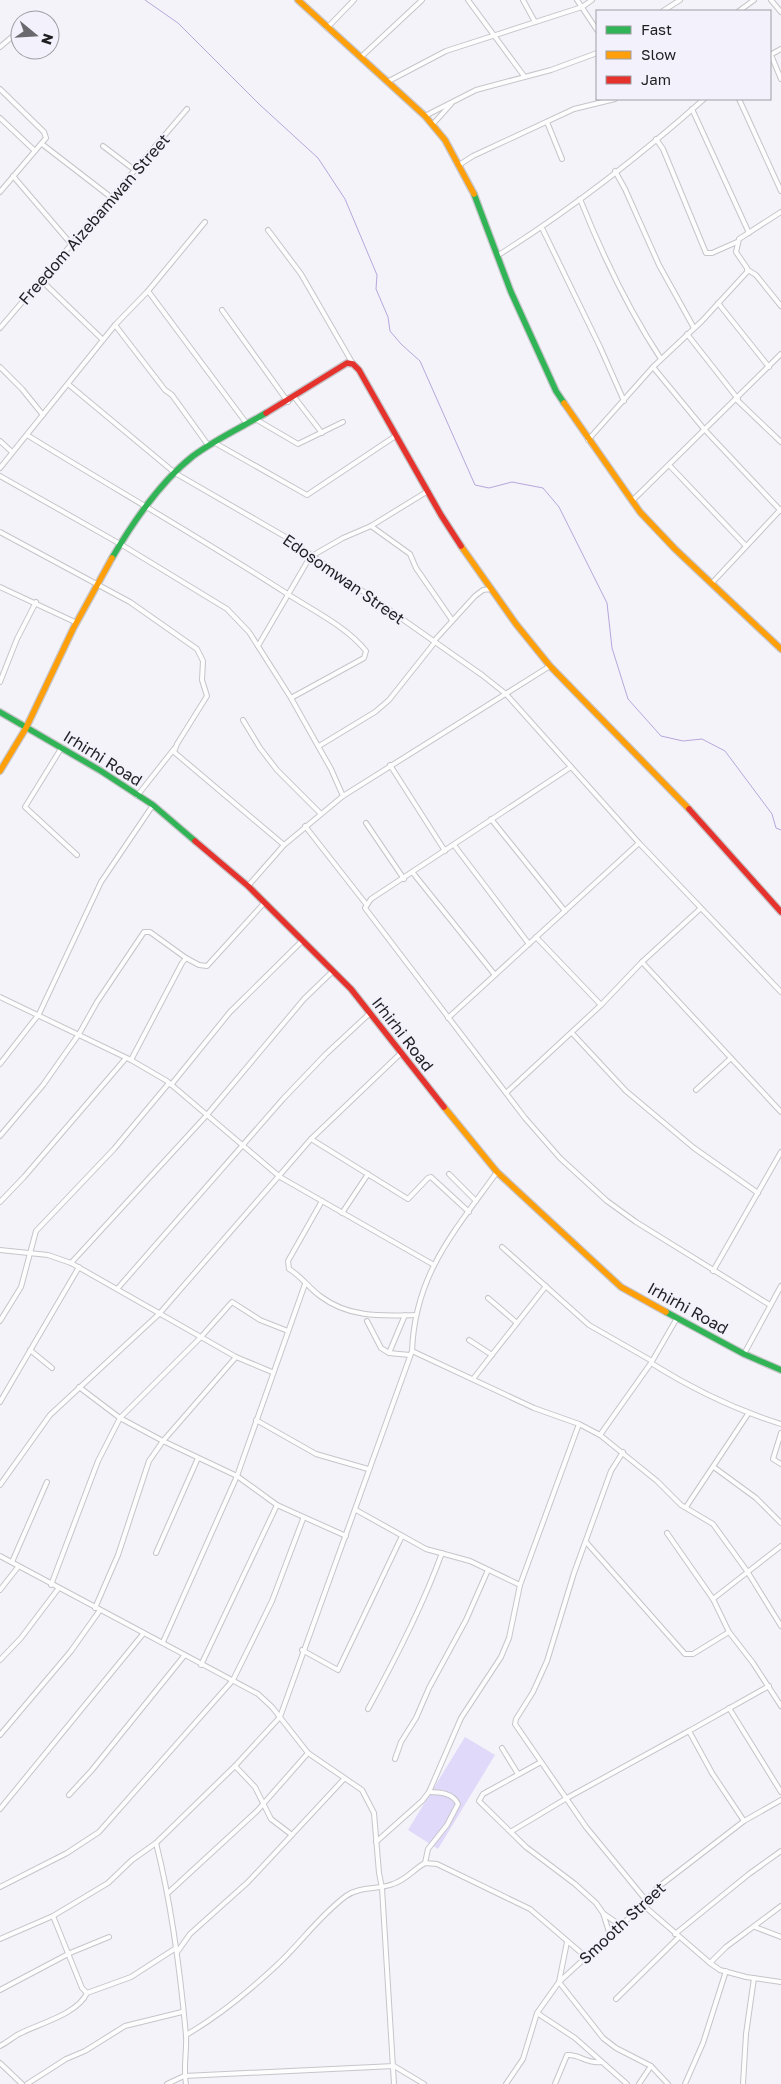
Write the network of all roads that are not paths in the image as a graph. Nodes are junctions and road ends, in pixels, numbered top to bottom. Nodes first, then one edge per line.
1 (298, 0) edge
2 (354, 0) edge
3 (422, 0) edge
4 (468, 0) edge
5 (523, 0) edge
6 (577, 0) edge
7 (592, 0) edge
8 (680, 0) edge
9 (754, 0) edge
10 (772, 0) edge
11 (582, 7) junction
12 (665, 10) edge
13 (741, 10) edge
14 (781, 12) edge
15 (534, 22) junction
16 (328, 28) junction
17 (596, 28) edge
18 (495, 35) junction
19 (10, 38) edge
20 (0, 47) edge
21 (596, 53) edge
22 (361, 57) junction
23 (771, 57) edge
24 (524, 76) junction
25 (781, 79) edge
26 (387, 82) junction
27 (0, 89) edge
28 (611, 100) edge
29 (703, 100) edge
30 (739, 100) edge
31 (453, 102) junction
32 (187, 109) dead end
33 (692, 109) junction
34 (425, 116) junction
35 (0, 118) edge
36 (546, 122) junction
37 (433, 124) junction
38 (656, 139) junction
39 (42, 144) junction
40 (103, 146) dead end
41 (35, 151) junction
42 (562, 160) dead end
43 (459, 165) junction
44 (136, 171) junction
45 (615, 171) junction
46 (13, 176) junction
47 (0, 191) edge
48 (781, 191) edge
49 (112, 198) junction
50 (580, 198) junction
51 (781, 212) edge
52 (205, 222) dead end
53 (542, 228) junction
54 (268, 230) dead end
55 (749, 233) junction
56 (737, 242) junction
57 (72, 245) junction
58 (496, 256) junction
59 (748, 270) junction
60 (42, 281) junction
61 (148, 291) junction
62 (718, 303) junction
63 (781, 306) edge
64 (222, 310) dead end
65 (115, 325) junction
66 (1, 326) edge
67 (694, 328) junction
68 (687, 334) junction
69 (103, 340) junction
70 (781, 354) edge
71 (661, 359) junction
72 (353, 364) junction
73 (0, 367) edge
74 (653, 367) junction
75 (769, 367) junction
76 (68, 384) junction
77 (295, 398) junction
78 (737, 399) junction
79 (624, 401) junction
80 (288, 402) junction
81 (43, 415) junction
82 (257, 420) junction
83 (343, 422) dead end
84 (248, 425) junction
85 (704, 429) junction
86 (322, 433) junction
87 (26, 435) junction
88 (397, 435) junction
89 (588, 440) junction
90 (0, 441) edge
91 (781, 442) edge
92 (215, 443) junction
93 (208, 445) junction
94 (12, 452) junction
95 (670, 466) junction
96 (0, 468) edge
97 (175, 473) junction
98 (0, 476) edge
99 (428, 491) junction
100 (632, 501) junction
101 (146, 506) junction
102 (781, 510) edge
103 (371, 526) junction
104 (0, 532) edge
105 (122, 545) junction
106 (746, 546) junction
107 (310, 557) junction
108 (712, 583) junction
109 (98, 584) junction
110 (0, 587) edge
111 (491, 589) junction
112 (288, 595) junction
113 (36, 602) junction
114 (452, 620) junction
115 (77, 624) junction
116 (434, 642) junction
117 (258, 646) junction
118 (781, 649) edge
119 (550, 666) junction
120 (0, 682) edge
121 (506, 694) junction
122 (292, 698) junction
123 (0, 712) edge
124 (243, 720) dead end
125 (28, 728) junction
126 (319, 746) junction
127 (62, 747) junction
128 (174, 749) junction
129 (390, 765) junction
130 (571, 767) junction
131 (0, 771) edge
132 (137, 796) junction
133 (343, 796) junction
134 (153, 805) junction
135 (320, 813) junction
136 (491, 819) junction
137 (366, 823) dead end
138 (305, 826) junction
139 (639, 843) junction
140 (284, 845) junction
141 (454, 845) junction
142 (446, 851) junction
143 (77, 855) dead end
144 (413, 873) junction
145 (404, 879) junction
146 (248, 886) junction
147 (265, 902) junction
148 (366, 904) junction
149 (701, 908) junction
150 (564, 911) junction
151 (781, 912) edge
152 (536, 937) junction
153 (303, 940) junction
154 (529, 944) junction
155 (186, 958) junction
156 (642, 962) junction
157 (333, 970) junction
158 (495, 975) junction
159 (781, 992) edge
160 (0, 997) edge
161 (602, 1005) junction
162 (39, 1014) junction
163 (370, 1014) junction
164 (448, 1018) junction
165 (572, 1033) junction
166 (79, 1034) junction
167 (400, 1054) junction
168 (731, 1058) junction
169 (128, 1059) junction
170 (0, 1064) edge
171 (170, 1084) junction
172 (696, 1090) dead end
173 (506, 1093) junction
174 (781, 1112) edge
175 (206, 1116) junction
176 (0, 1136) edge
177 (311, 1139) junction
178 (244, 1146) junction
179 (781, 1152) edge
180 (497, 1172) junction
181 (368, 1174) junction
182 (449, 1174) dead end
183 (280, 1177) junction
184 (758, 1193) junction
185 (322, 1201) junction
186 (476, 1201) junction
187 (0, 1202) edge
188 (469, 1212) junction
189 (342, 1213) junction
190 (502, 1247) dead end
191 (0, 1250) edge
192 (28, 1254) junction
193 (71, 1263) junction
194 (434, 1265) junction
195 (79, 1268) junction
196 (713, 1271) junction
197 (305, 1284) junction
198 (546, 1286) junction
199 (781, 1286) edge
200 (118, 1288) junction
201 (488, 1298) dead end
202 (770, 1305) junction
203 (159, 1314) junction
204 (416, 1314) junction
205 (405, 1315) junction
206 (676, 1318) junction
207 (0, 1321) edge
208 (367, 1321) dead end
209 (518, 1323) junction
210 (288, 1331) junction
211 (201, 1337) junction
212 (469, 1340) dead end
213 (30, 1350) junction
214 (388, 1353) junction
215 (411, 1353) junction
216 (744, 1354) junction
217 (492, 1355) junction
218 (236, 1357) junction
219 (652, 1362) junction
220 (52, 1368) dead end
221 (781, 1370) edge
222 (272, 1372) junction
223 (473, 1379) junction
224 (79, 1387) junction
225 (0, 1402) edge
226 (748, 1414) junction
227 (120, 1418) junction
228 (256, 1420) junction
229 (579, 1424) junction
230 (781, 1424) edge
231 (781, 1433) edge
232 (600, 1435) junction
233 (163, 1441) junction
234 (623, 1452) junction
235 (198, 1458) junction
236 (781, 1464) edge
237 (715, 1468) junction
238 (368, 1469) junction
239 (237, 1476) junction
240 (47, 1482) dead end
241 (0, 1485) edge
242 (277, 1505) junction
243 (686, 1507) junction
244 (356, 1510) junction
245 (303, 1519) junction
246 (781, 1523) edge
247 (667, 1533) dead end
248 (346, 1536) junction
249 (402, 1536) junction
250 (586, 1542) junction
251 (781, 1546) edge
252 (156, 1552) dead end
253 (442, 1553) junction
254 (0, 1556) edge
255 (12, 1562) junction
256 (18, 1567) junction
257 (488, 1570) junction
258 (748, 1571) junction
259 (51, 1585) junction
260 (520, 1585) junction
261 (58, 1589) junction
262 (0, 1590) edge
263 (713, 1599) junction
264 (95, 1608) junction
265 (100, 1610) junction
266 (779, 1619) edge
267 (781, 1626) edge
268 (729, 1632) junction
269 (143, 1634) junction
270 (163, 1642) junction
271 (302, 1650) junction
272 (184, 1656) junction
273 (0, 1660) edge
274 (201, 1665) junction
275 (233, 1680) junction
276 (769, 1686) junction
277 (781, 1706) edge
278 (729, 1708) junction
279 (368, 1709) dead end
280 (280, 1717) junction
281 (689, 1730) junction
282 (0, 1735) edge
283 (502, 1748) dead end
284 (308, 1752) junction
285 (395, 1759) dead end
286 (542, 1762) junction
287 (234, 1766) junction
288 (518, 1774) junction
289 (344, 1779) junction
290 (429, 1792) junction
291 (781, 1792) edge
292 (69, 1795) dead end
293 (567, 1798) junction
294 (781, 1800) edge
295 (263, 1805) junction
296 (0, 1809) edge
297 (744, 1821) junction
298 (512, 1831) junction
299 (292, 1835) junction
300 (376, 1842) junction
301 (156, 1843) junction
302 (781, 1851) edge
303 (425, 1863) junction
304 (0, 1888) edge
305 (382, 1888) junction
306 (169, 1894) junction
307 (645, 1899) junction
308 (643, 1905) junction
309 (781, 1906) edge
310 (603, 1913) junction
311 (53, 1916) junction
312 (620, 1926) junction
313 (755, 1927) junction
314 (610, 1935) junction
315 (677, 1935) junction
316 (109, 1937) dead end
317 (781, 1937) edge
318 (0, 1938) edge
319 (567, 1942) junction
320 (177, 1949) junction
321 (70, 1953) junction
322 (586, 1957) junction
323 (710, 1964) junction
324 (726, 1971) junction
325 (754, 1978) junction
326 (559, 1982) junction
327 (781, 1982) edge
328 (0, 1990) edge
329 (87, 1993) junction
330 (616, 1999) dead end
331 (182, 2012) junction
332 (537, 2013) junction
333 (186, 2035) junction
334 (0, 2046) edge
335 (601, 2062) junction
336 (0, 2063) edge
337 (394, 2066) junction
338 (651, 2066) junction
339 (184, 2076) junction
340 (22, 2084) edge
341 (27, 2084) edge
342 (167, 2084) edge
343 (186, 2084) edge
344 (394, 2084) edge
345 (424, 2084) edge
346 (506, 2084) edge
347 (555, 2084) edge
348 (627, 2084) edge
349 (639, 2084) edge
350 (668, 2084) edge
351 (685, 2084) edge
352 (743, 2084) edge

1 - 16 street
2 - 16 street
3 - 22 street
4 - 18 street
5 - 15 street
6 - 11 street
7 - 11 street
8 - 12 street
9 - 13 street
10 - 14 street
11 - 15 street
11 - 17 street
15 - 18 street
16 - 22 street
18 - 24 street
18 - 26 street
19 - 20 street
21 - 24 street
22 - 26 street
23 - 25 street
24 - 31 street
26 - 34 street
27 - 39 street
28 - 36 street
29 - 33 street
30 - 48 street
31 - 34 street
31 - 37 street
32 - 44 street, Freedom Aizebamwan Street
33 - 38 street
33 - 55 street
34 - 37 street
35 - 41 street
36 - 42 street
36 - 43 street
37 - 43 street
38 - 45 street
38 - 56 street
39 - 41 street
39 - 49 street
40 - 44 street
41 - 46 street
43 - 58 street
44 - 49 street, Freedom Aizebamwan Street
45 - 50 street
45 - 67 street
46 - 47 street
46 - 57 street
49 - 57 street, Freedom Aizebamwan Street
50 - 53 street
50 - 71 street
51 - 55 street
52 - 61 street
53 - 58 street
53 - 79 street
54 - 72 street
55 - 56 street
56 - 59 street
57 - 60 street, Freedom Aizebamwan Street
58 - 89 street
59 - 62 street
59 - 63 street
60 - 66 street, Freedom Aizebamwan Street
60 - 69 street
61 - 65 street
61 - 84 street
62 - 67 street
62 - 75 street
64 - 80 street
65 - 69 street
65 - 93 street
67 - 68 street
68 - 71 street
68 - 78 street
69 - 76 street
70 - 75 street
71 - 74 street
72 - 77 street
72 - 88 street
73 - 81 street
74 - 79 street
74 - 85 street
75 - 78 street
76 - 81 street
76 - 97 street, Edosomwan Street
77 - 80 street
77 - 86 street
78 - 85 street
78 - 91 street
79 - 89 street
80 - 82 street
81 - 87 street
82 - 84 street
82 - 86 street
83 - 86 street
84 - 92 street
85 - 95 street
85 - 102 street
87 - 94 street
87 - 101 street
88 - 92 street
88 - 99 street
89 - 100 street
90 - 94 street
92 - 93 street
93 - 97 street
94 - 96 street
95 - 100 street
95 - 106 street
97 - 101 street
97 - 107 street, Edosomwan Street
98 - 105 street
99 - 103 street
99 - 111 street
100 - 108 street
101 - 105 street
101 - 112 street
102 - 106 street
103 - 107 street
103 - 114 street
104 - 109 street
105 - 109 street
105 - 117 street
106 - 108 street
107 - 112 street
107 - 116 street, Edosomwan Street
108 - 118 street
109 - 115 street
109 - 128 street
110 - 113 street
111 - 114 street
111 - 119 street
112 - 117 street
112 - 122 street
113 - 115 street
113 - 120 street
114 - 116 street
115 - 125 street
116 - 121 street, Edosomwan Street
116 - 126 street
117 - 122 street
119 - 121 street
119 - 151 street
121 - 129 street
121 - 130 street, Edosomwan Street
122 - 126 street
123 - 125 street, Irhirhi Road
124 - 135 street
125 - 127 street, Irhirhi Road
125 - 131 street
126 - 133 street
127 - 132 street, Irhirhi Road
127 - 143 street
128 - 132 street
128 - 140 street
129 - 133 street
129 - 142 street
130 - 136 street
130 - 139 street, Edosomwan Street
132 - 134 street, Irhirhi Road
133 - 135 street
134 - 146 street, Irhirhi Road
134 - 162 street
135 - 138 street
136 - 141 street
136 - 150 street
137 - 145 street
138 - 140 street
138 - 148 street
139 - 149 street, Edosomwan Street
139 - 150 street
140 - 146 street
141 - 142 street
141 - 154 street
142 - 144 street
144 - 145 street
144 - 158 street
145 - 148 street
146 - 147 street, Irhirhi Road
147 - 153 street, Irhirhi Road
147 - 155 street
148 - 164 street
149 - 156 street
149 - 159 street, Edosomwan Street
150 - 152 street
152 - 154 street
152 - 161 street
153 - 157 street, Irhirhi Road
153 - 171 street
154 - 158 street
155 - 166 street
155 - 169 street
156 - 161 street
156 - 168 street
157 - 163 street, Irhirhi Road
157 - 175 street
158 - 164 street
160 - 162 street
161 - 165 street
162 - 166 street
162 - 170 street
163 - 167 street, Irhirhi Road
163 - 178 street
164 - 173 street
165 - 173 street
165 - 184 street
166 - 169 street
166 - 176 street
167 - 177 street
167 - 180 street, Irhirhi Road
168 - 172 street
168 - 174 street
169 - 171 street
169 - 187 street
171 - 175 street
171 - 192 street
173 - 196 street
175 - 178 street
175 - 193 street
177 - 181 street
177 - 183 street
178 - 183 street
178 - 200 street
179 - 184 street
180 - 186 street
180 - 206 street, Irhirhi Road
181 - 188 street
181 - 189 street
182 - 186 street
183 - 185 street
183 - 203 street
184 - 196 street
185 - 189 street
185 - 197 street
186 - 188 street
188 - 194 street
189 - 194 street
190 - 198 street
191 - 192 street
192 - 193 street
192 - 207 street
193 - 195 street
194 - 204 street
195 - 200 street
195 - 213 street
196 - 202 street
197 - 205 street
197 - 210 street
198 - 209 street
198 - 219 street
199 - 202 street
200 - 203 street
201 - 209 street
202 - 216 street
203 - 211 street
203 - 224 street
204 - 205 street
204 - 215 street
205 - 214 street
206 - 216 street, Irhirhi Road
206 - 219 street
208 - 214 street
209 - 217 street
210 - 211 street
210 - 222 street
211 - 218 street
211 - 227 street
212 - 217 street
213 - 220 street
213 - 225 street
214 - 215 street
215 - 223 street
215 - 238 street
216 - 221 street, Irhirhi Road
217 - 223 street
218 - 222 street
218 - 233 street
219 - 226 street
219 - 232 street
222 - 228 street
223 - 229 street
224 - 227 street
224 - 241 street
226 - 230 street
226 - 237 street
227 - 233 street
227 - 259 street
228 - 238 street
228 - 239 street
229 - 232 street
229 - 260 street
231 - 236 street
232 - 234 street
233 - 235 street
233 - 264 street
234 - 243 street
234 - 250 street
235 - 239 street
235 - 252 street
237 - 243 street
237 - 246 street
238 - 244 street
239 - 242 street
239 - 270 street
240 - 255 street
242 - 245 street
242 - 274 street
243 - 258 street
244 - 248 street
244 - 249 street
245 - 248 street
245 - 275 street
247 - 263 street
248 - 271 street
249 - 253 street
249 - 271 street
250 - 268 street
250 - 286 street
251 - 258 street
253 - 257 street
253 - 279 street
254 - 255 street
255 - 256 street
256 - 259 street
256 - 262 street
257 - 260 street
257 - 285 street
258 - 263 street
258 - 266 street
259 - 261 street
260 - 290 street
261 - 264 street
261 - 273 street
263 - 268 street
264 - 265 street
265 - 269 street
265 - 282 street
266 - 267 street
268 - 276 street
269 - 270 street
269 - 296 street
270 - 272 street
271 - 280 street
272 - 274 street
272 - 292 street
274 - 275 street
275 - 280 street
275 - 304 street
276 - 277 street
276 - 278 street
278 - 281 street
278 - 291 street
280 - 284 street
280 - 287 street
281 - 293 street
281 - 297 street
283 - 288 street
284 - 289 street
284 - 295 street
286 - 288 street
286 - 293 street
287 - 295 street
287 - 301 street
288 - 298 street
289 - 299 street
289 - 300 street
290 - 300 street
290 - 303 street
293 - 298 street
293 - 307 street
294 - 297 street, Smooth Street
295 - 299 street
295 - 306 street
297 - 307 street, Smooth Street
298 - 310 street
299 - 320 street
300 - 305 street
301 - 306 street
301 - 311 street
302 - 315 street
303 - 305 street
303 - 319 street
305 - 333 street
305 - 337 street
306 - 320 street
307 - 308 street, Smooth Street
308 - 312 street, Smooth Street
308 - 315 street
309 - 313 street
310 - 312 street
310 - 314 street
311 - 318 street
311 - 321 street
312 - 314 street, Smooth Street
313 - 317 street
313 - 323 street
314 - 322 street, Smooth Street
315 - 323 street
315 - 330 street
316 - 321 street
319 - 322 street
319 - 326 street
320 - 329 street
320 - 331 street
321 - 328 street
321 - 329 street
322 - 326 street, Smooth Street
323 - 324 street
324 - 325 street
324 - 351 street
325 - 327 street
325 - 352 street
326 - 332 street, Smooth Street
326 - 338 street
329 - 334 street
331 - 333 street
331 - 341 street
332 - 335 street
332 - 346 street, Smooth Street
333 - 339 street
335 - 347 street
335 - 348 street
336 - 340 street
337 - 339 street
337 - 344 street
337 - 345 street
338 - 349 street
338 - 350 street
339 - 342 street
339 - 343 street

